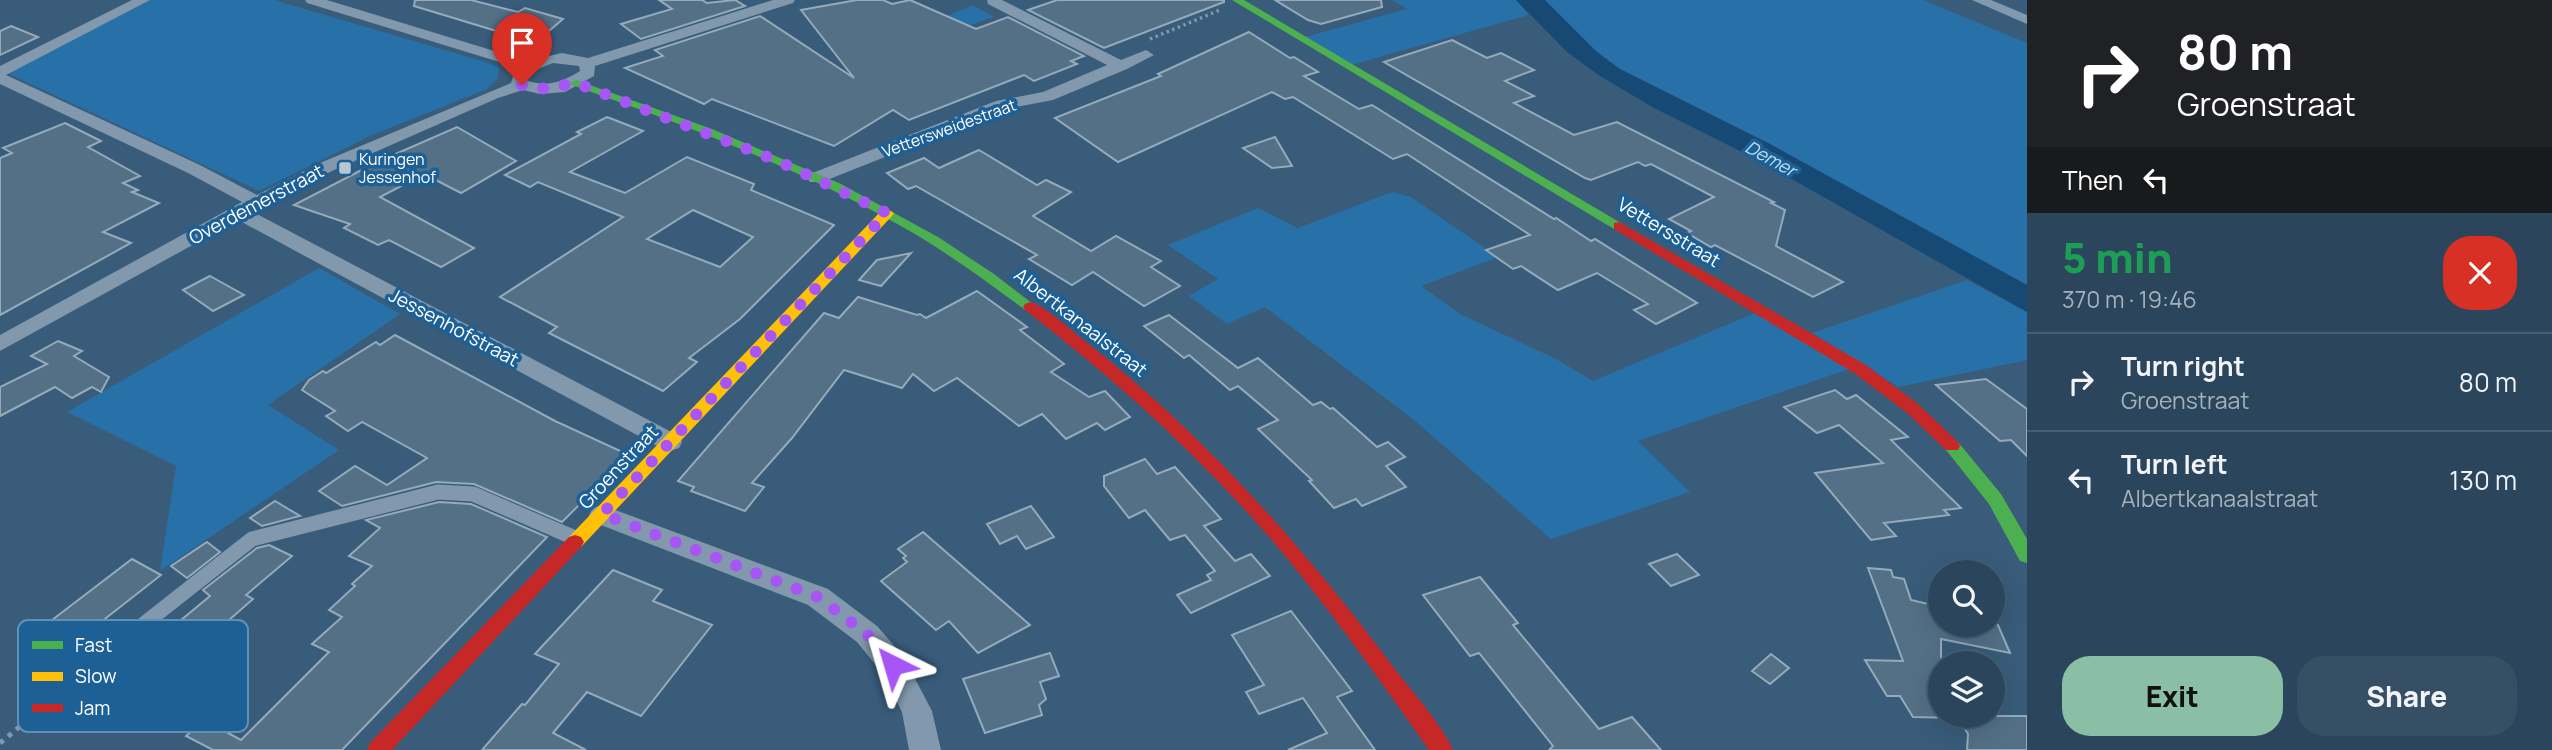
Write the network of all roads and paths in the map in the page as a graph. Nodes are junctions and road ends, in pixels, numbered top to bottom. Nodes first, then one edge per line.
1 (143, 0) edge
2 (312, 0) edge
3 (788, 0) edge
4 (1979, 0) edge
5 (993, 1) edge
6 (1239, 1) edge
7 (2027, 20) edge
8 (1146, 55) joint
9 (587, 64) junction
10 (528, 66) junction
11 (1121, 66) junction
12 (0, 72) edge
13 (0, 78) edge
14 (576, 83) junction
15 (522, 85) junction
16 (816, 178) junction
17 (247, 207) junction
18 (887, 213) junction
19 (0, 344) edge
20 (670, 442) junction
21 (602, 514) junction
22 (579, 539) junction
23 (2027, 556) edge
24 (149, 620) edge
25 (18, 728) edge
26 (0, 743) edge
27 (378, 750) edge
28 (925, 750) edge
29 (1442, 750) edge

1 - 12 street
2 - 10 street
3 - 9 street
4 - 7 street
5 - 11 street
6 - 8 path
6 - 23 street, Vettersstraat
8 - 11 street, Vettersweidestraat
9 - 10 street
9 - 14 street
10 - 15 street
11 - 16 street, Vettersweidestraat
13 - 17 street, Jessenhofstraat
14 - 15 street, Overdemerstraat
14 - 16 street, Albertkanaalstraat
15 - 17 street, Overdemerstraat
16 - 18 street, Albertkanaalstraat
17 - 19 street, Overdemerstraat
17 - 20 street, Jessenhofstraat
18 - 20 street, Groenstraat
18 - 29 street, Albertkanaalstraat
20 - 21 street, Groenstraat
21 - 22 street, Groenstraat
21 - 28 street
22 - 24 lane
22 - 27 street, Groenstraat
25 - 26 path

